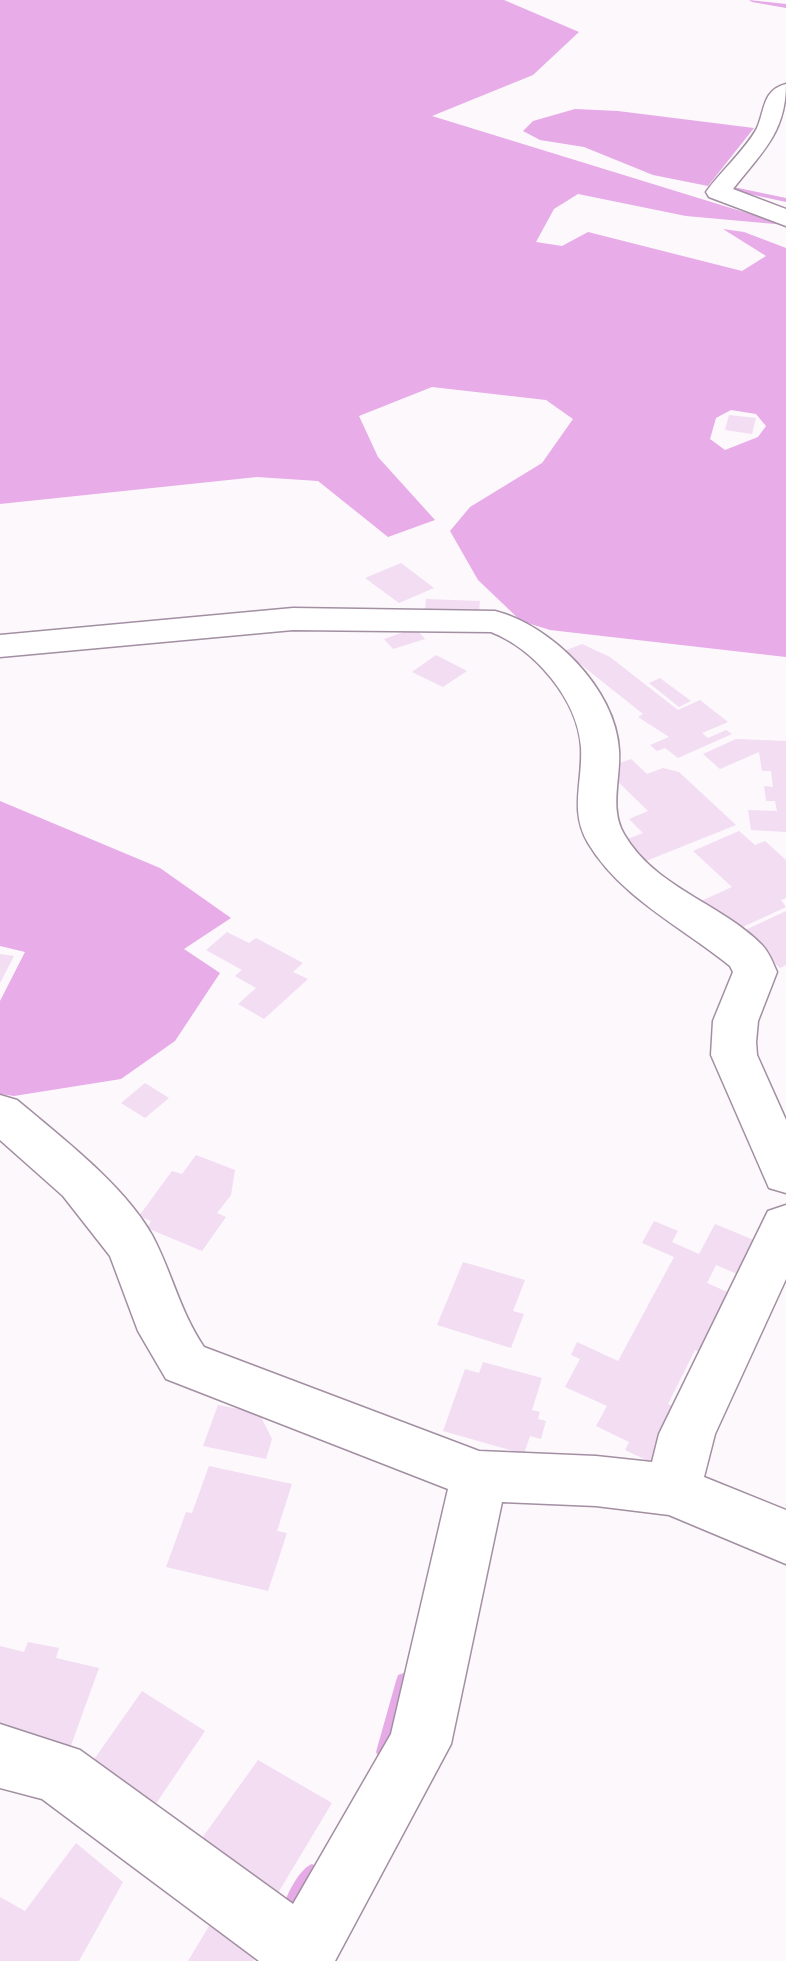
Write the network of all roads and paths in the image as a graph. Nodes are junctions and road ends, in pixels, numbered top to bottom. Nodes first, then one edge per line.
1 (786, 91) edge
2 (786, 218) edge
3 (0, 646) edge
4 (0, 1113) edge
5 (786, 1174) edge
6 (786, 1225) edge
7 (468, 1472) junction
8 (672, 1490) junction
9 (786, 1537) edge
10 (0, 1756) edge
11 (300, 1957) edge

1 - 2 street
3 - 5 street
4 - 7 street
6 - 8 street
7 - 8 street
7 - 11 street
8 - 9 street
10 - 11 street

